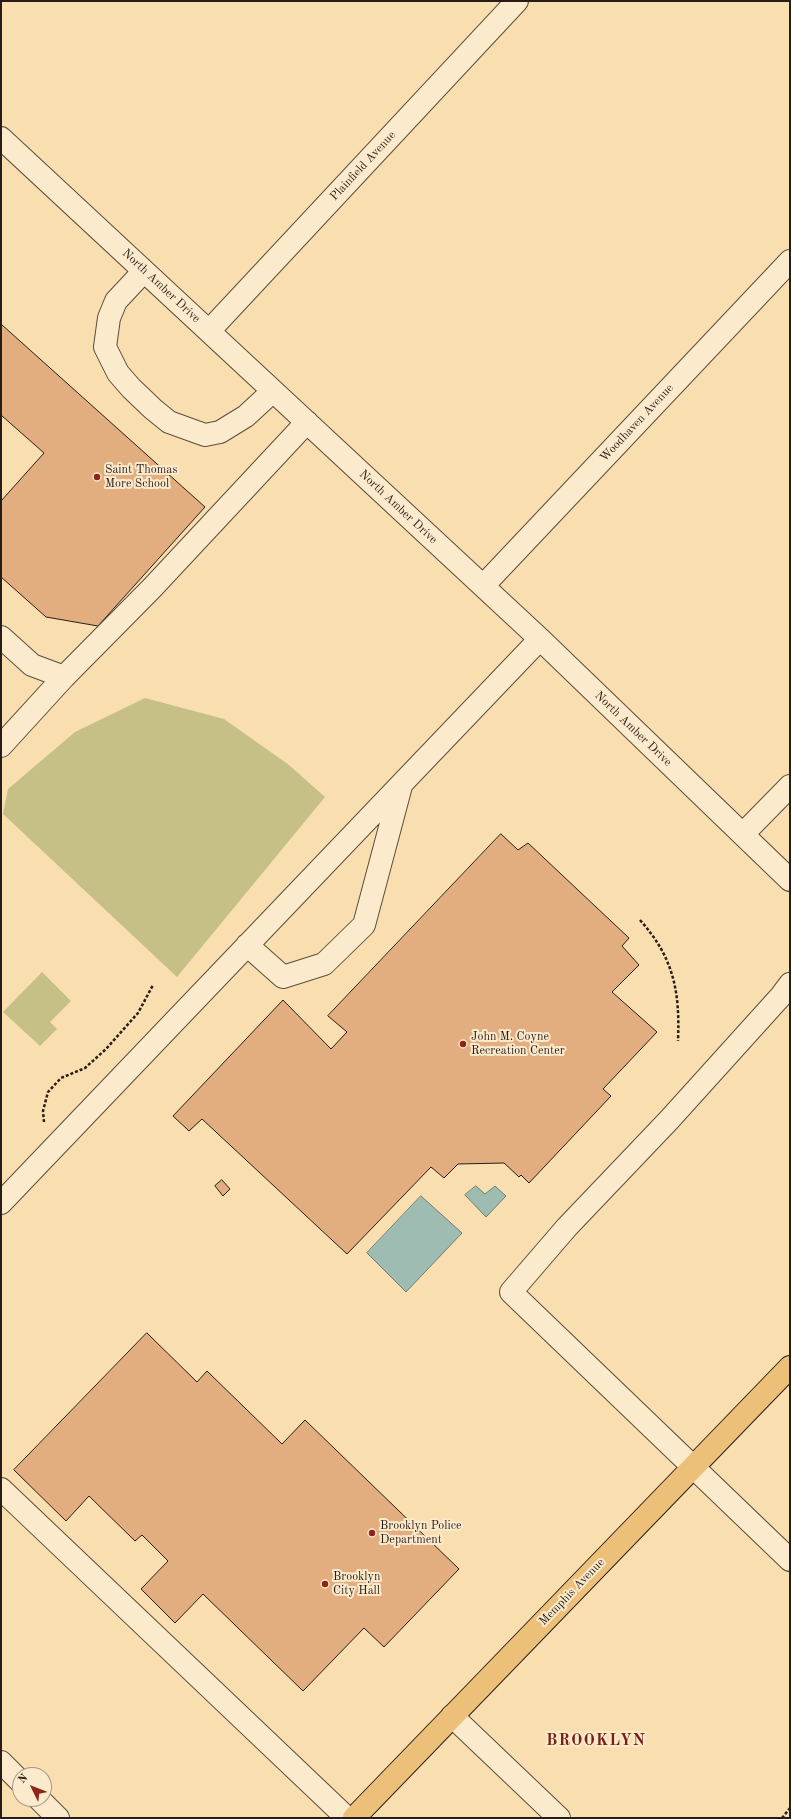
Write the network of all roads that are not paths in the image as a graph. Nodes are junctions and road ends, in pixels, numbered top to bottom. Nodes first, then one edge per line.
1 (517, 1) edge
2 (1, 138) edge
3 (790, 260) edge
4 (144, 271) junction
5 (209, 331) junction
6 (274, 391) junction
7 (307, 422) junction
8 (483, 586) junction
9 (1, 637) edge
10 (540, 639) junction
11 (64, 677) junction
12 (1, 746) edge
13 (402, 783) junction
14 (790, 786) edge
15 (743, 834) junction
16 (790, 880) edge
17 (247, 945) junction
18 (790, 984) edge
19 (1, 1203) edge
20 (790, 1367) edge
21 (693, 1467) junction
22 (1, 1489) edge
23 (790, 1560) edge
24 (452, 1716) junction
25 (1, 1762) edge
26 (12, 1773) edge
27 (47, 1807) edge
28 (58, 1818) edge
29 (347, 1818) edge
30 (354, 1818) edge
31 (560, 1818) edge

1 - 5 street, Plainfield Avenue
2 - 4 street, North Amber Drive
3 - 8 street, Woodhaven Avenue
4 - 5 street, North Amber Drive
4 - 6 street
5 - 6 street, North Amber Drive
6 - 7 street, North Amber Drive
7 - 8 street, North Amber Drive
7 - 11 street
8 - 10 street, North Amber Drive
9 - 11 street
10 - 13 street
10 - 15 street, North Amber Drive
11 - 12 street
13 - 17 street
13 - 17 street
14 - 15 street
15 - 16 street, North Amber Drive
17 - 19 street
18 - 21 street
20 - 21 main road, Memphis Avenue
21 - 23 street
21 - 24 main road, Memphis Avenue
22 - 29 street
24 - 30 main road, Memphis Avenue
24 - 31 street
25 - 26 street
27 - 28 street

